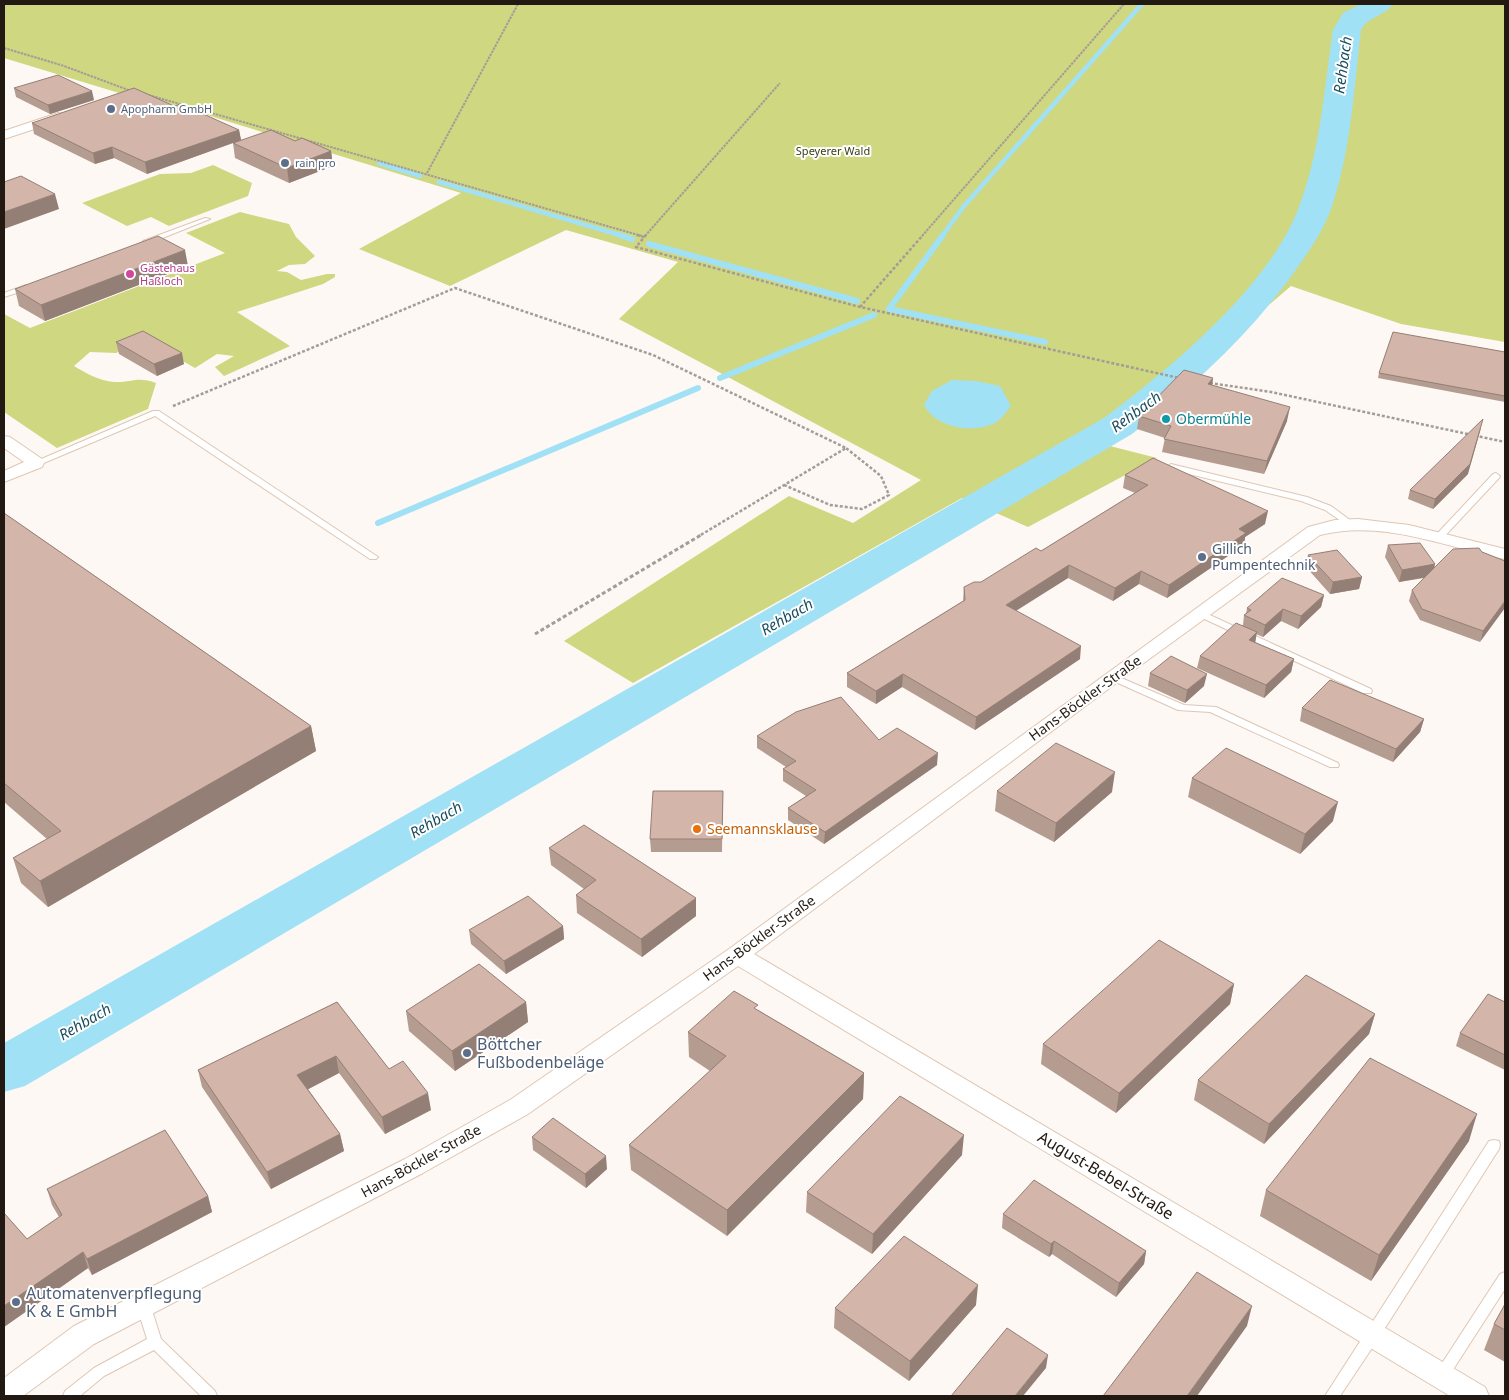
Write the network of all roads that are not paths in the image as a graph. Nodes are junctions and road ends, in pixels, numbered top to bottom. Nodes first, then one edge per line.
1 (68, 114) edge
2 (4, 135) edge
3 (207, 219) dead end
4 (143, 243) edge
5 (37, 283) edge
6 (4, 295) edge
7 (4, 442) edge
8 (36, 463) junction
9 (1172, 467) edge
10 (1496, 476) dead end
11 (4, 477) edge
12 (1350, 523) junction
13 (1438, 538) junction
14 (1505, 554) edge
15 (373, 557) dead end
16 (1200, 614) junction
17 (1112, 677) junction
18 (1367, 691) dead end
19 (1334, 765) dead end
20 (737, 955) junction
21 (1494, 1145) dead end
22 (1505, 1278) edge
23 (143, 1303) junction
24 (1373, 1335) junction
25 (155, 1342) junction
26 (1441, 1376) junction
27 (4, 1394) edge
28 (70, 1396) edge
29 (210, 1396) edge
30 (1332, 1396) edge
31 (1475, 1396) edge

1 - 2 street
3 - 4 lane
5 - 6 lane
7 - 8 street
8 - 11 street
8 - 15 lane
9 - 12 lane
10 - 13 lane
12 - 13 street, Hans-Böckler-Straße
12 - 16 street, Hans-Böckler-Straße
13 - 14 street, Hans-Böckler-Straße
16 - 17 street, Hans-Böckler-Straße
16 - 18 lane
17 - 19 lane
17 - 20 street, Hans-Böckler-Straße
20 - 23 street, Hans-Böckler-Straße
20 - 24 street, August-Bebel-Straße
21 - 24 lane
22 - 26 lane
23 - 25 lane
23 - 27 street, Hans-Böckler-Straße
24 - 26 street, August-Bebel-Straße
24 - 30 lane
25 - 28 lane
25 - 29 lane
26 - 31 street, August-Bebel-Straße

